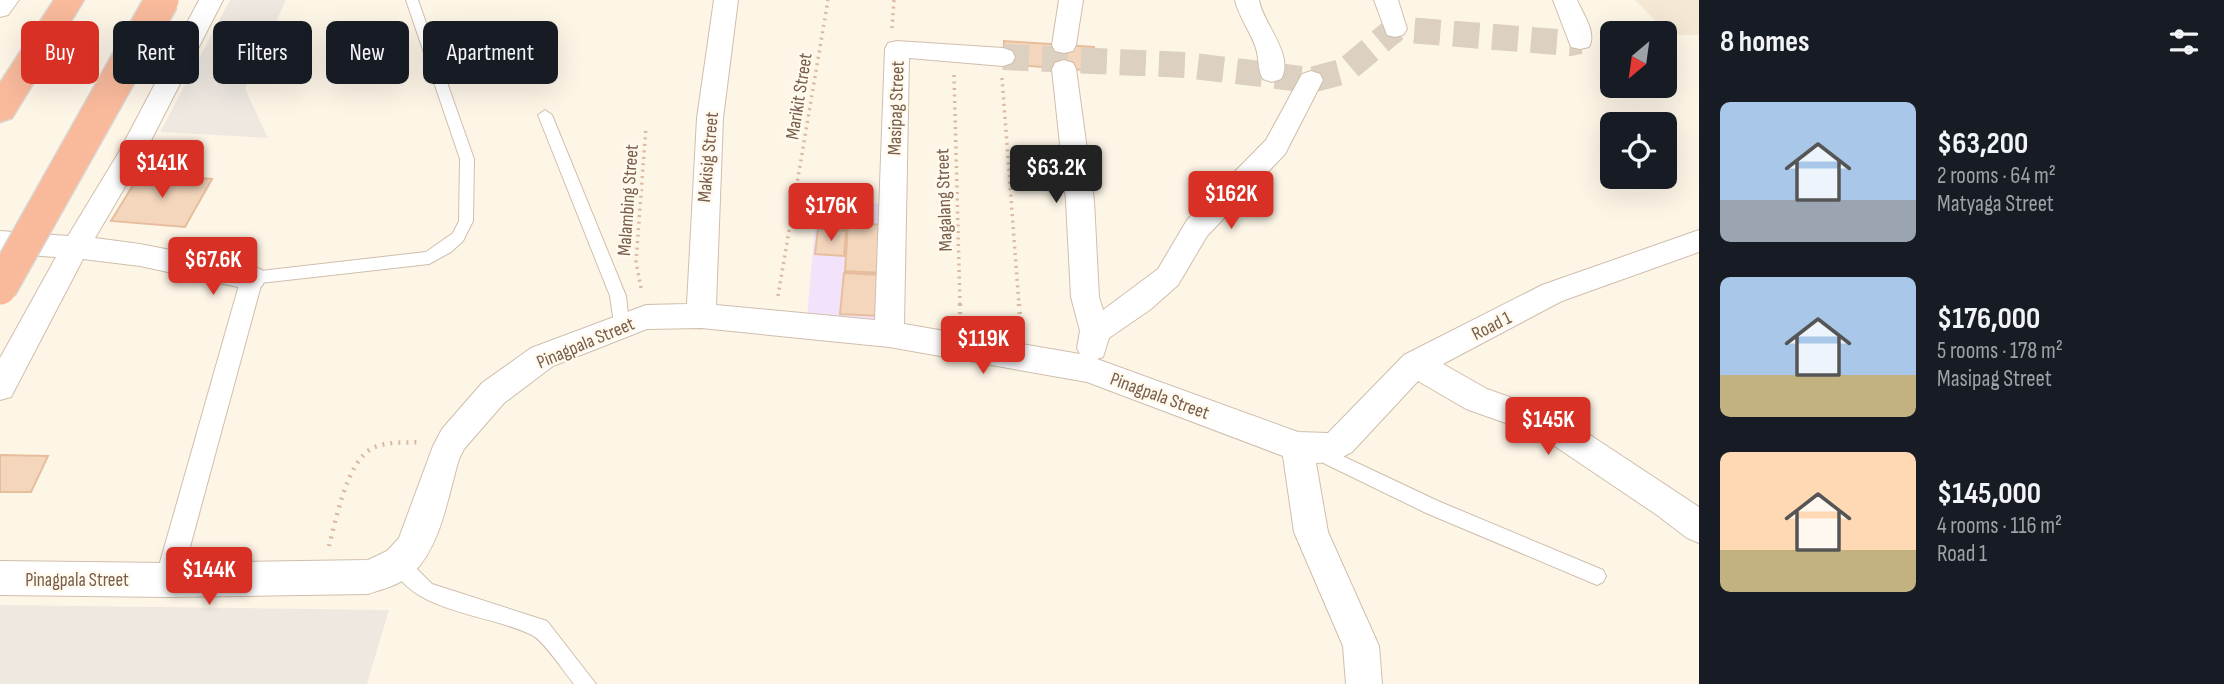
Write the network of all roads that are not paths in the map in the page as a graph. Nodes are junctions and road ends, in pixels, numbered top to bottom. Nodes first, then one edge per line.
1 (7, 0) edge
2 (69, 0) edge
3 (162, 0) edge
4 (211, 0) edge
5 (412, 0) edge
6 (726, 0) edge
7 (1071, 0) edge
8 (1247, 0) edge
9 (1386, 0) edge
10 (1565, 0) edge
11 (0, 9) edge
12 (1395, 29) dead end
13 (1580, 41) dead end
14 (1002, 57) tunnel mouth
15 (1272, 73) dead end
16 (1311, 79) dead end
17 (0, 110) edge
18 (545, 115) dead end
19 (1699, 241) edge
20 (0, 242) edge
21 (76, 246) junction
22 (252, 278) junction
23 (0, 288) edge
24 (701, 316) junction
25 (633, 321) junction
26 (1096, 331) junction
27 (888, 334) junction
28 (1415, 364) junction
29 (1088, 369) junction
30 (0, 387) edge
31 (1304, 448) junction
32 (1699, 527) edge
33 (399, 563) junction
34 (1597, 576) dead end
35 (0, 578) edge
36 (168, 580) junction
37 (586, 684) edge
38 (1364, 684) edge

1 - 11 street
2 - 17 highway
3 - 23 highway, bridge
4 - 21 street
5 - 22 lane
6 - 24 street, Makisig Street
7 - 26 street
8 - 15 street
9 - 12 street
10 - 13 street
14 - 27 street, Masipag Street
16 - 26 street
18 - 25 lane
19 - 28 street, Road 1
20 - 21 street
21 - 22 street
21 - 30 street
22 - 36 street
24 - 25 street, Pinagpala Street
24 - 27 street, Pinagpala Street
25 - 33 street, Pinagpala Street
26 - 29 street
27 - 29 street, Pinagpala Street
28 - 31 street, Road 1
28 - 32 street
29 - 31 street, Pinagpala Street
31 - 34 lane
31 - 38 street
33 - 36 street, Pinagpala Street
33 - 37 lane
35 - 36 street, Pinagpala Street

